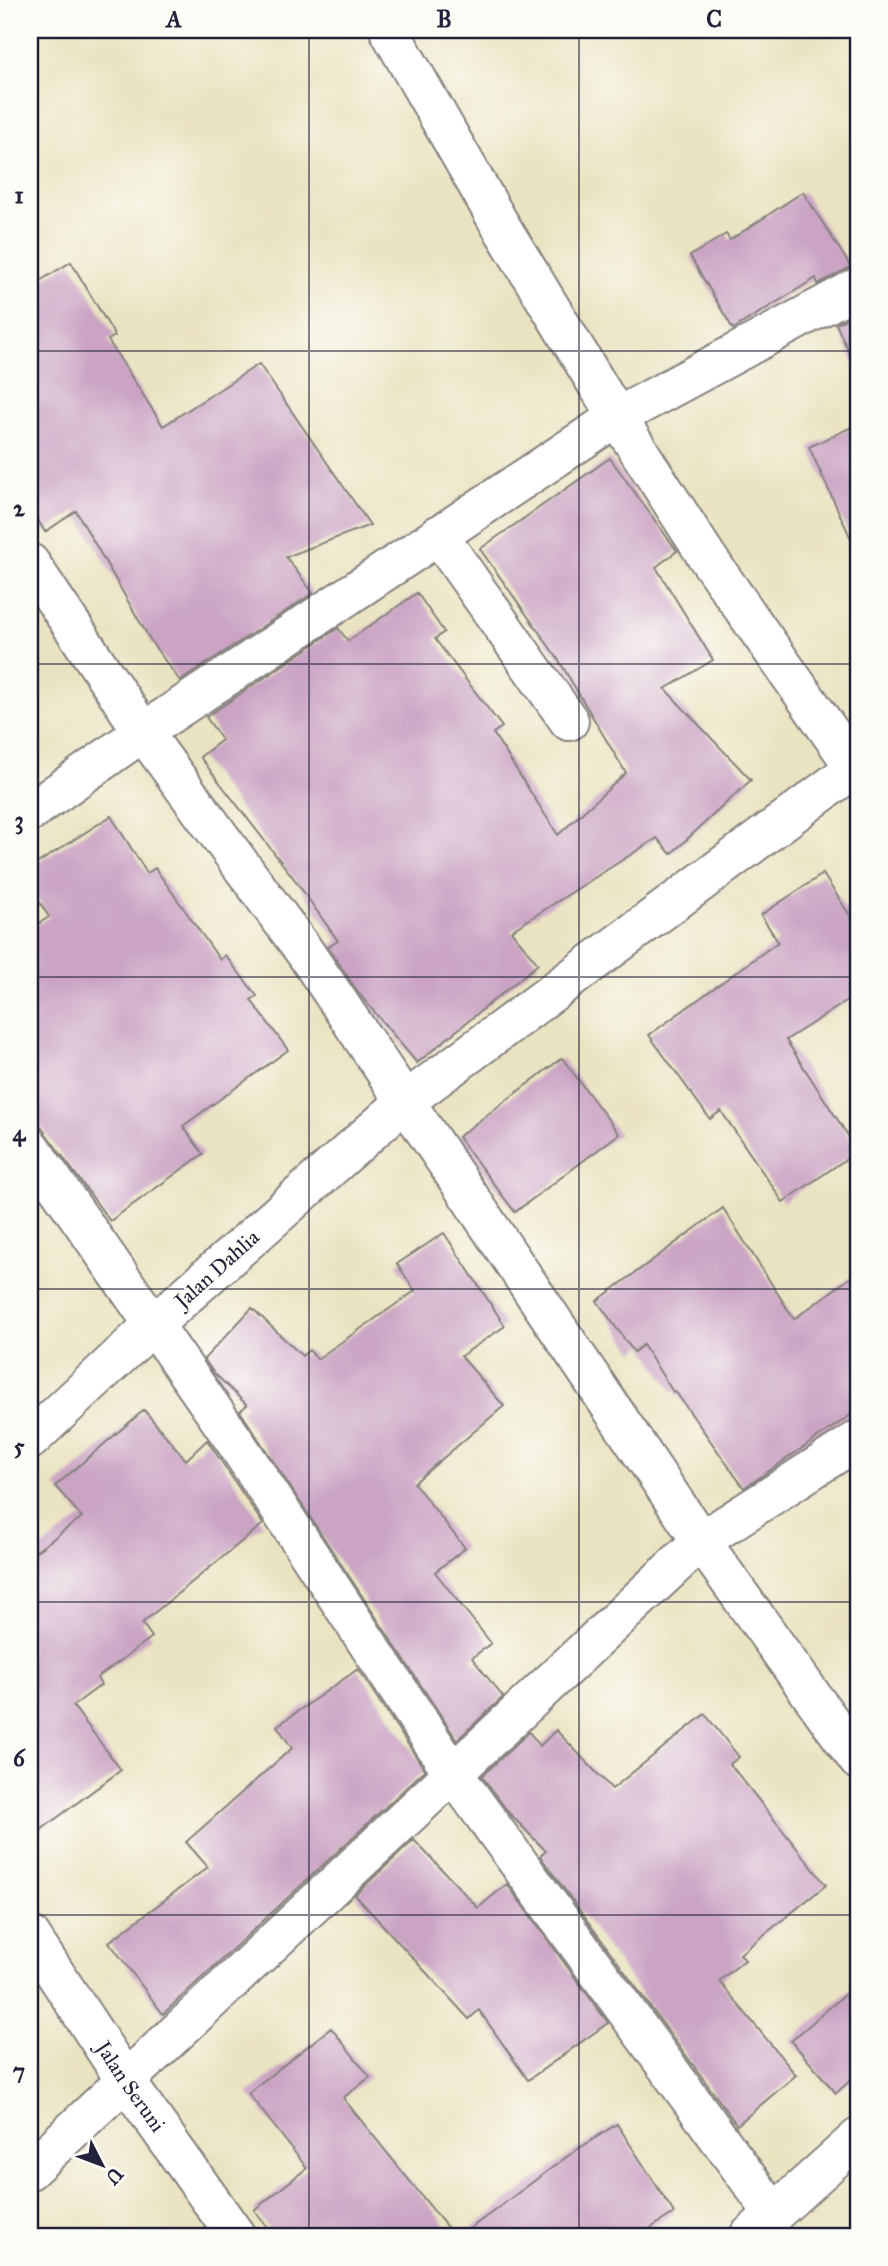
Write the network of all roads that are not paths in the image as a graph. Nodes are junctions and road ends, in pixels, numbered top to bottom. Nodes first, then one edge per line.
1 (389, 30) edge
2 (858, 287) edge
3 (617, 417) junction
4 (438, 535) junction
5 (30, 563) edge
6 (569, 721) dead end
7 (143, 732) junction
8 (857, 769) edge
9 (30, 813) edge
10 (407, 1100) junction
11 (30, 1147) edge
12 (154, 1324) junction
13 (30, 1440) edge
14 (858, 1440) edge
15 (701, 1541) junction
16 (858, 1760) edge
17 (453, 1773) junction
18 (30, 1935) edge
19 (125, 2081) junction
20 (858, 2138) edge
21 (30, 2170) edge
22 (761, 2225) edge
23 (236, 2236) edge

1 - 3 street
2 - 3 street
3 - 4 street
3 - 8 street
4 - 6 street
4 - 7 street
5 - 7 street
7 - 9 street
7 - 10 street
8 - 10 street, Jalan Dahlia
10 - 12 street, Jalan Dahlia
10 - 15 street
11 - 12 street
12 - 13 street, Jalan Dahlia
12 - 17 street
14 - 15 street
15 - 16 street
15 - 17 street
17 - 19 street
17 - 22 street
18 - 19 street, Jalan Seruni
19 - 21 street
19 - 23 street, Jalan Seruni
20 - 22 street

